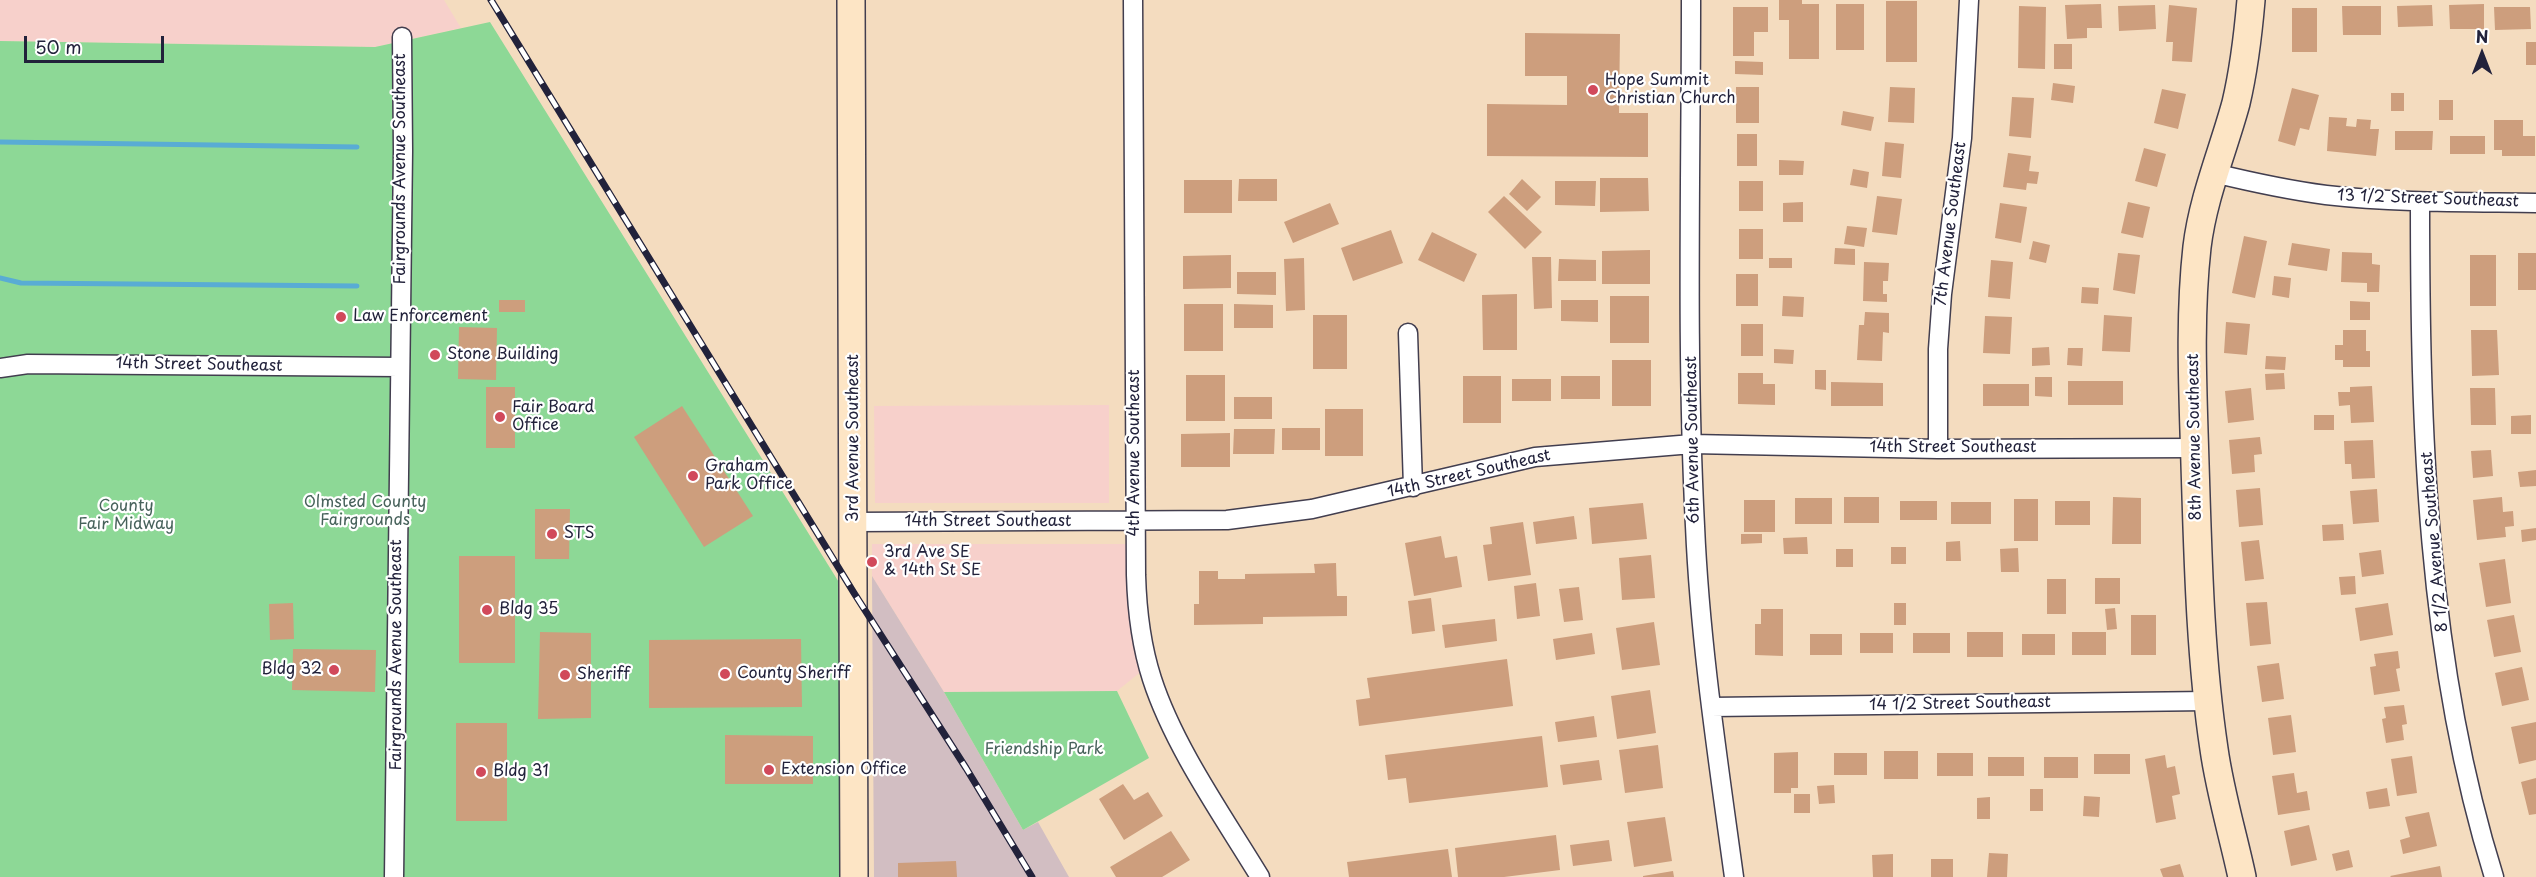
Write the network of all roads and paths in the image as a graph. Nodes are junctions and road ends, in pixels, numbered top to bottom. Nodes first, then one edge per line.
1 (851, 0) edge
2 (1133, 0) edge
3 (1691, 0) edge
4 (1970, 0) edge
5 (2251, 0) edge
6 (402, 37) dead end
7 (2214, 173) junction
8 (2420, 202) junction
9 (2536, 203) edge
10 (1408, 333) dead end
11 (399, 367) junction
12 (0, 368) edge
13 (1692, 444) junction
14 (2194, 448) junction
15 (1938, 449) junction
16 (1413, 487) junction
17 (854, 522) junction
18 (1136, 522) junction
19 (2208, 701) junction
20 (1711, 707) junction
21 (394, 877) edge
22 (854, 877) edge
23 (1260, 877) edge
24 (1734, 877) edge
25 (2242, 877) edge
26 (2494, 877) edge

1 - 17 street, 3rd Avenue Southeast
2 - 18 street, 4th Avenue Southeast
3 - 13 street, 6th Avenue Southeast
4 - 15 street, 7th Avenue Southeast
5 - 7 street, 8th Avenue Southeast
6 - 11 street, Fairgrounds Avenue Southeast
7 - 8 street, 13 1/2 Street Southeast
7 - 14 street, 8th Avenue Southeast
8 - 9 street, 13 1/2 Street Southeast
8 - 26 street, 8 1/2 Avenue Southeast
10 - 16 street
11 - 12 street, 14th Street Southeast
11 - 21 street, Fairgrounds Avenue Southeast
13 - 15 street, 14th Street Southeast
13 - 16 street, 14th Street Southeast
13 - 20 street, 6th Avenue Southeast
14 - 15 street, 14th Street Southeast
14 - 19 street, 8th Avenue Southeast
16 - 18 street, 14th Street Southeast
17 - 18 street, 14th Street Southeast
17 - 22 street, 3rd Avenue Southeast
18 - 23 street, 4th Avenue Southeast
19 - 20 street, 14 1/2 Street Southeast
19 - 25 street, 8th Avenue Southeast
20 - 24 street, 6th Avenue Southeast

